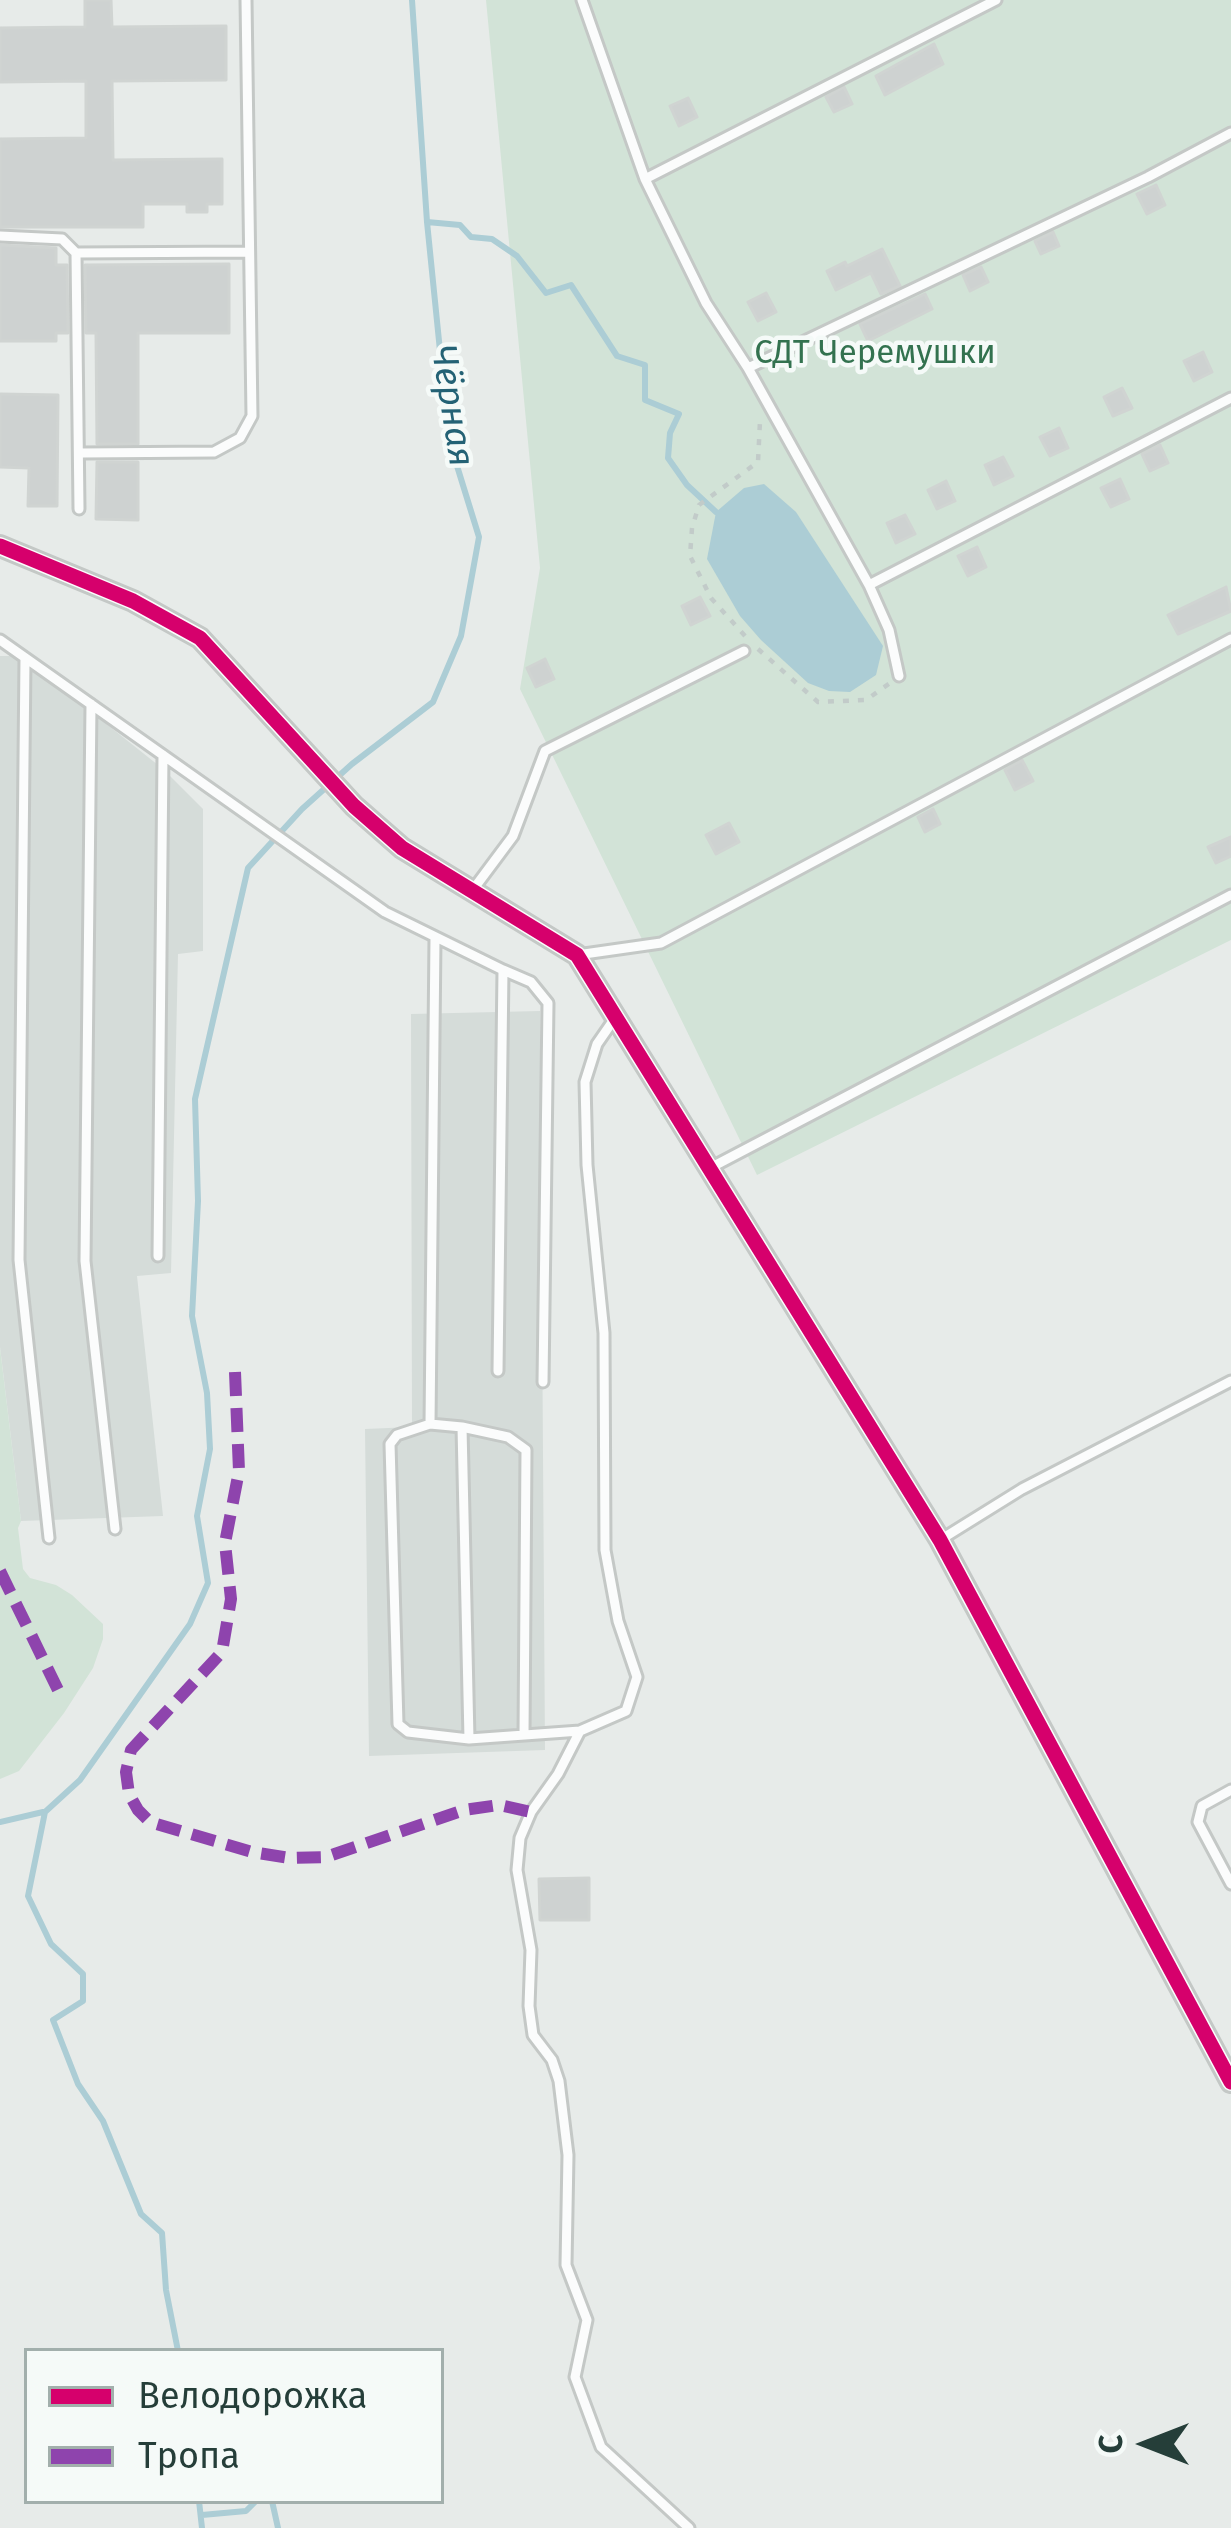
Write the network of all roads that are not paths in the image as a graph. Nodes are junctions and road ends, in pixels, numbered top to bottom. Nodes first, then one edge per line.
1 (246, 0) edge
2 (583, 0) edge
3 (996, 0) edge
4 (1231, 133) edge
5 (645, 179) junction
6 (0, 236) edge
7 (249, 252) junction
8 (76, 254) junction
9 (748, 368) junction
10 (1231, 398) edge
11 (81, 453) junction
12 (79, 509) dead end
13 (0, 546) edge
14 (869, 585) junction
15 (1231, 639) edge
16 (0, 640) edge
17 (748, 648) road end
18 (26, 658) junction
19 (899, 676) road end
20 (91, 704) junction
21 (163, 755) junction
22 (472, 891) junction
23 (1231, 895) edge
24 (435, 938) junction
25 (577, 956) junction
26 (503, 970) junction
27 (615, 1018) junction
28 (710, 1168) junction
29 (158, 1256) dead end
30 (497, 1371) dead end
31 (1231, 1381) edge
32 (543, 1382) dead end
33 (430, 1424) junction
34 (462, 1427) junction
35 (115, 1529) dead end
36 (50, 1538) dead end
37 (940, 1540) junction
38 (580, 1731) junction
39 (524, 1735) junction
40 (469, 1738) junction
41 (1231, 1790) edge
42 (1231, 1884) edge
43 (1231, 2082) edge
44 (689, 2528) edge

1 - 7 lane
2 - 5 lane
3 - 5 lane
4 - 9 lane
5 - 9 lane
6 - 8 lane
7 - 8 lane
7 - 11 lane
8 - 11 lane
9 - 14 lane
10 - 14 lane
11 - 12 lane
13 - 22 street
14 - 19 lane
15 - 25 lane
16 - 18 lane
17 - 22 lane
18 - 20 lane
18 - 36 lane
20 - 21 lane
20 - 35 lane
21 - 24 lane
21 - 29 lane
22 - 25 street
23 - 28 lane
24 - 26 lane
24 - 33 lane
25 - 27 street
26 - 30 lane
26 - 32 lane
27 - 28 street
27 - 38 lane
28 - 37 street
31 - 37 lane
33 - 34 lane
33 - 40 lane
34 - 39 lane
34 - 40 lane
37 - 43 street
38 - 39 lane
38 - 44 lane
39 - 40 lane
41 - 42 lane

